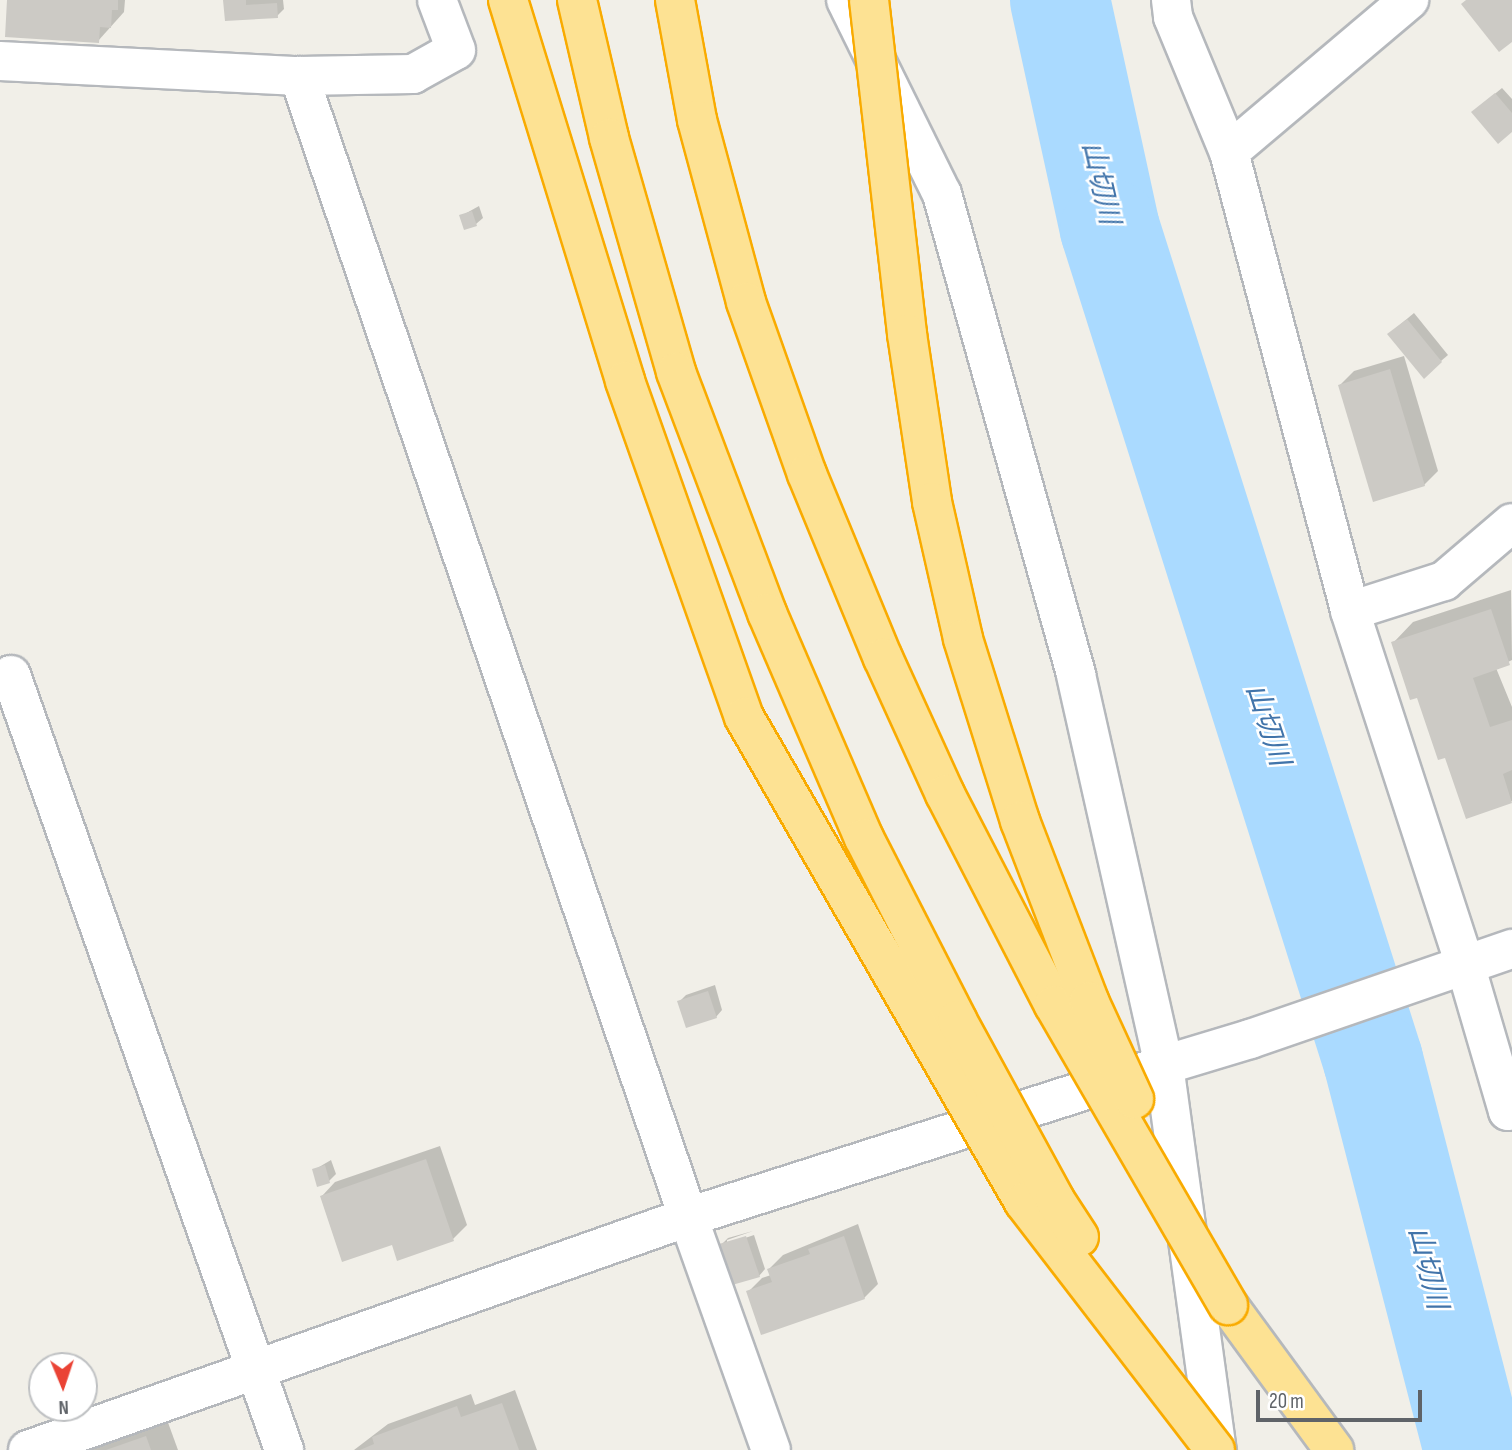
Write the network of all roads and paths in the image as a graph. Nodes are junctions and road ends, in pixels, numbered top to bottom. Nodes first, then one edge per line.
1 (437, 0) edge
2 (508, 0) edge
3 (577, 0) edge
4 (675, 0) edge
5 (846, 0) edge
6 (870, 0) edge
7 (1171, 0) edge
8 (1409, 0) edge
9 (0, 61) edge
10 (299, 76) junction
11 (1229, 152) junction
12 (1512, 523) edge
13 (1350, 611) junction
14 (11, 675) dead end
15 (1512, 949) edge
16 (1465, 964) junction
17 (1164, 1065) junction
18 (1512, 1109) edge
19 (688, 1217) junction
20 (1228, 1305) junction
21 (255, 1367) junction
22 (28, 1450) edge
23 (284, 1450) edge
24 (771, 1450) edge
25 (1218, 1450) edge
26 (1334, 1450) edge

1 - 10 street
2 - 25 highway, bridge
3 - 25 highway, bridge
4 - 20 highway, bridge
5 - 17 street
6 - 20 highway, bridge
7 - 11 street
8 - 11 street
9 - 10 street
10 - 19 street
11 - 13 street
12 - 13 street
13 - 16 street
14 - 21 street
15 - 16 street
16 - 17 street
16 - 18 street
17 - 19 street
17 - 25 street
19 - 21 street
19 - 24 street
20 - 26 highway
21 - 22 street
21 - 23 street

